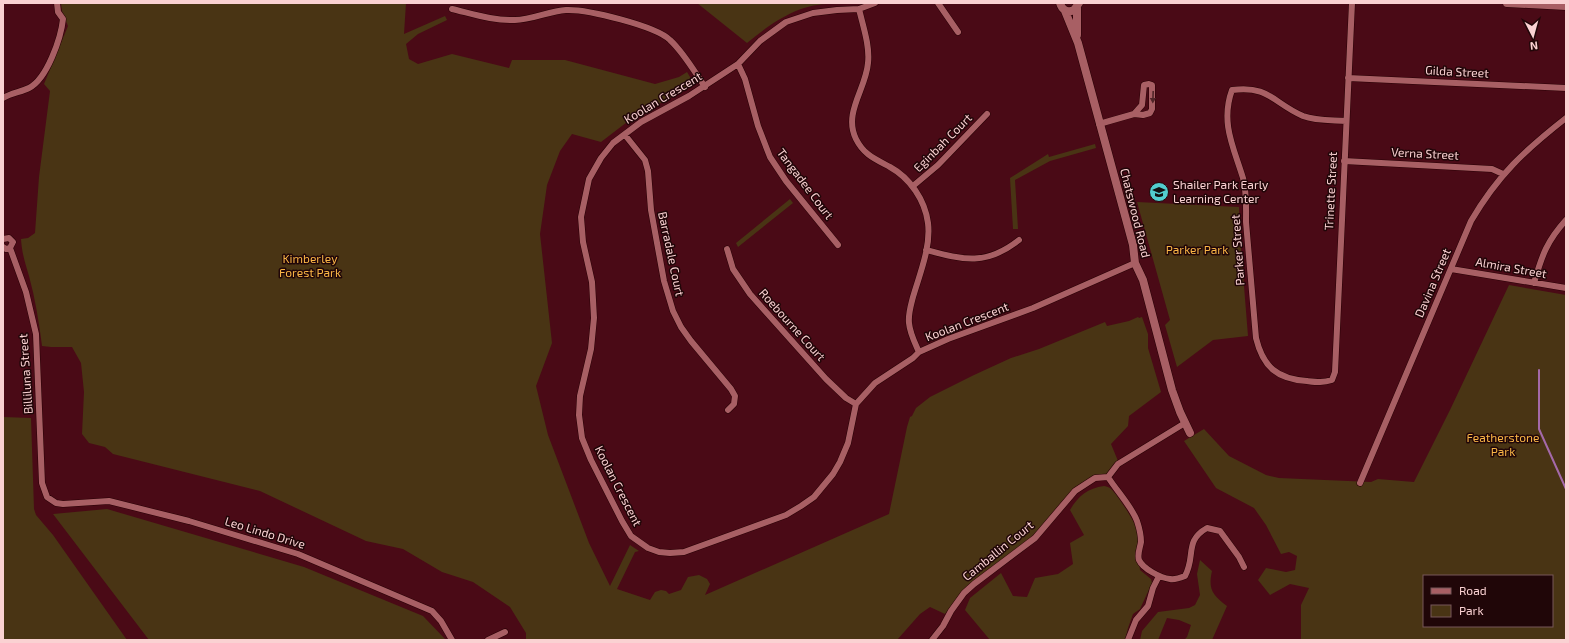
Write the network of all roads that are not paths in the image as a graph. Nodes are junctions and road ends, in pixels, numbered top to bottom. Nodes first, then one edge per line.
1 (57, 3) edge
2 (875, 3) edge
3 (938, 3) edge
4 (1060, 3) edge
5 (1352, 3) edge
6 (1507, 3) edge
7 (1079, 5) edge
8 (1566, 6) edge
9 (452, 9) dead end
10 (859, 9) junction
11 (1065, 10) junction
12 (958, 32) dead end
13 (1078, 43) junction
14 (738, 64) junction
15 (1348, 78) junction
16 (705, 87) junction
17 (1566, 88) edge
18 (3, 98) edge
19 (987, 114) dead end
20 (1134, 114) junction
21 (1566, 118) edge
22 (1346, 121) junction
23 (1099, 124) junction
24 (625, 135) junction
25 (1344, 161) junction
26 (1503, 174) junction
27 (913, 186) junction
28 (1566, 220) edge
29 (3, 238) edge
30 (1019, 240) dead end
31 (838, 245) dead end
32 (3, 247) edge
33 (10, 248) junction
34 (727, 249) dead end
35 (926, 250) junction
36 (1135, 263) junction
37 (1452, 269) junction
38 (1534, 283) junction
39 (1566, 288) edge
40 (919, 352) junction
41 (1332, 380) joint
42 (856, 404) junction
43 (728, 410) dead end
44 (1185, 423) junction
45 (1190, 433) dead end
46 (1108, 477) junction
47 (1360, 483) dead end
48 (50, 500) joint
49 (1244, 567) dead end
50 (1160, 576) junction
51 (505, 632) dead end
52 (452, 640) edge
53 (488, 640) edge
54 (932, 640) edge
55 (1128, 640) edge

1 - 18 street
2 - 10 street, Koolan Crescent
3 - 12 street
4 - 11 street, Chatswood Road
5 - 15 street, Trinette Street
6 - 8 street
7 - 11 street
7 - 13 street, Chatswood Road
9 - 16 street
10 - 14 street, Koolan Crescent
10 - 27 street
11 - 13 street, Chatswood Road
13 - 23 street, Chatswood Road
14 - 16 street, Koolan Crescent
14 - 31 street, Tangadee Court
15 - 17 street, Gilda Street
15 - 22 street, Trinette Street
16 - 24 street, Koolan Crescent
19 - 27 street, Eginbah Court
20 -> 20 street
20 - 23 street
21 - 26 street, Davina Street
22 - 25 street, Trinette Street
22 - 41 street, Parker Street
23 - 36 street, Chatswood Road
24 - 42 street, Koolan Crescent
24 - 43 street, Barradale Court
25 - 26 street, Verna Street
25 - 41 street, Trinette Street
26 - 37 street, Davina Street
27 - 35 street
28 - 38 street
29 - 33 street, Billiluna Street
30 - 35 street
32 - 33 street
33 - 48 street, Billiluna Street
34 - 42 street, Roebourne Court
35 - 40 street
36 - 40 street, Koolan Crescent
36 - 44 street, Chatswood Road
37 - 38 street, Almira Street
37 - 47 street, Davina Street
38 - 39 street, Almira Street
40 - 42 street, Koolan Crescent
44 - 45 street, Chatswood Road
44 - 46 street
46 - 50 street
46 - 54 street, Camballin Court
48 - 52 street, Leo Lindo Drive
49 - 50 street
50 - 55 street
51 - 53 street

